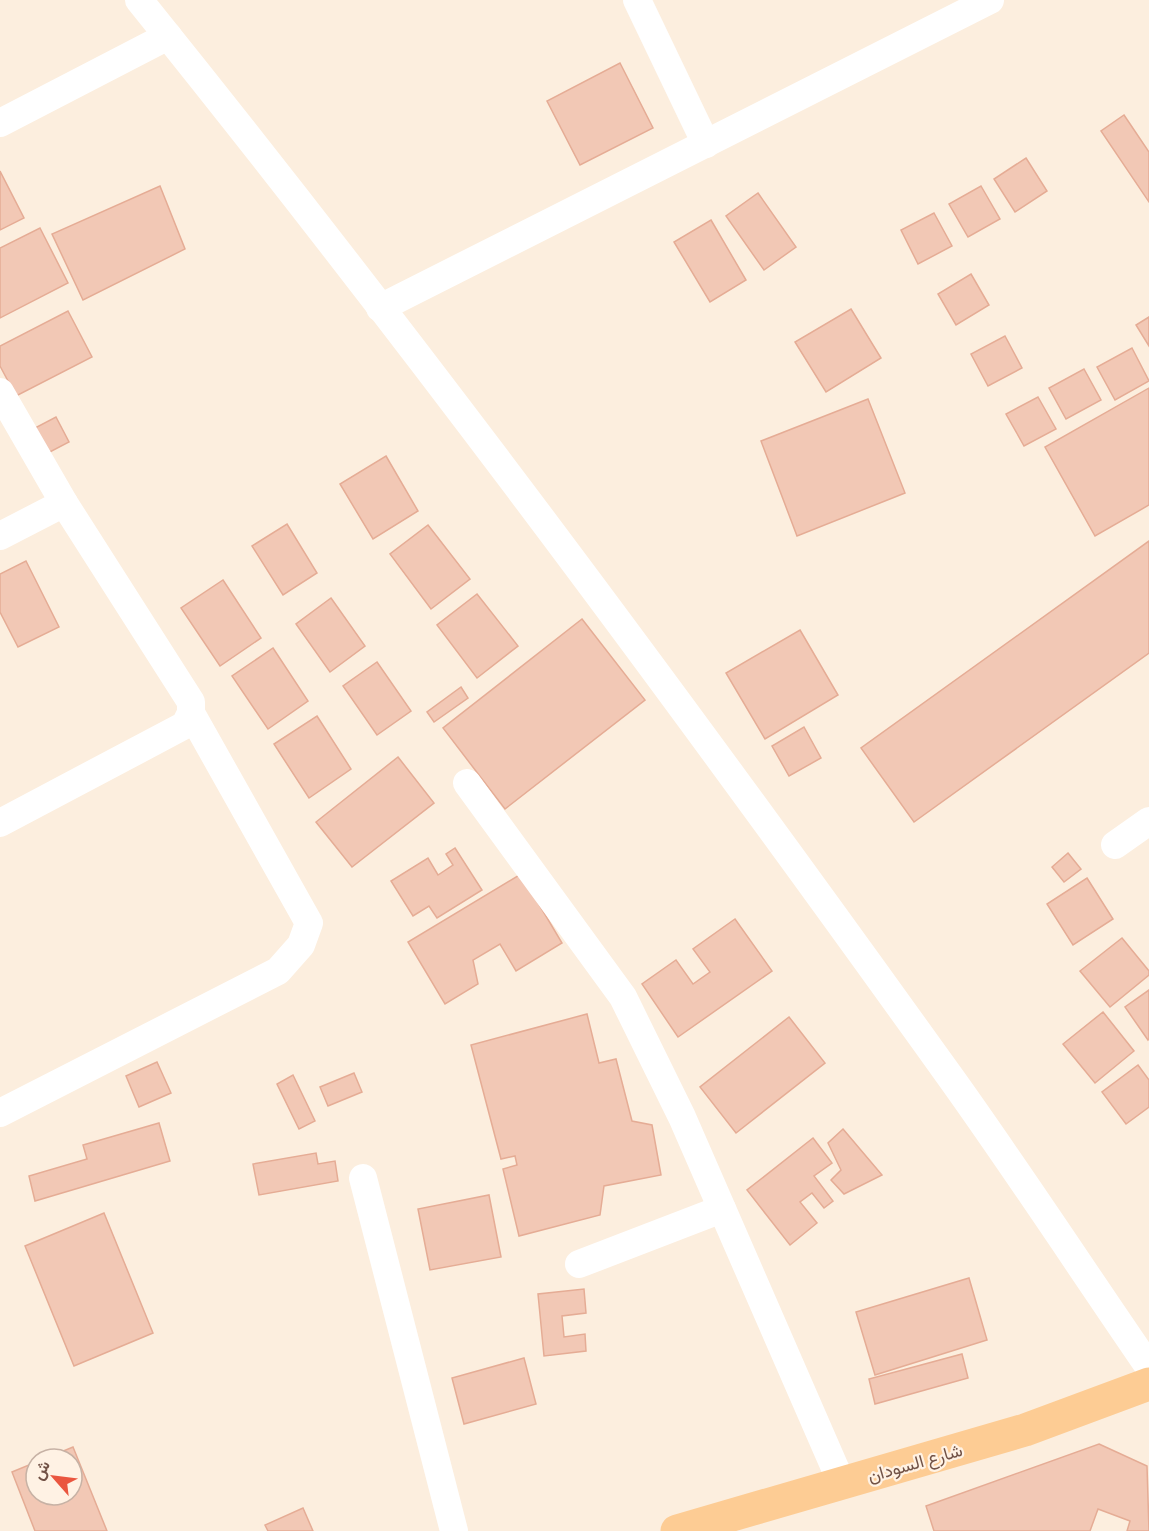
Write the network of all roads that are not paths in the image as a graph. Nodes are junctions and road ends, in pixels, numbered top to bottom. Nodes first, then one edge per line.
1 (139, 0) edge
2 (637, 0) edge
3 (990, 0) edge
4 (168, 36) junction
5 (0, 123) edge
6 (705, 144) junction
7 (380, 308) junction
8 (0, 392) edge
9 (64, 503) junction
10 (0, 536) edge
11 (191, 712) junction
12 (467, 783) dead end
13 (1149, 821) edge
14 (0, 823) edge
15 (1115, 845) dead end
16 (0, 1113) edge
17 (363, 1178) dead end
18 (722, 1209) junction
19 (579, 1264) dead end
20 (1149, 1367) edge
21 (1149, 1384) edge
22 (842, 1484) junction
23 (454, 1531) edge
24 (677, 1531) edge

1 - 4 street
2 - 6 street
3 - 6 street
4 - 5 street
4 - 7 street
6 - 7 street
7 - 20 street
8 - 9 street
9 - 10 street
9 - 11 street
11 - 14 street
11 - 16 street
12 - 18 street
13 - 15 street
17 - 23 street
18 - 19 street
18 - 22 street
21 - 22 main road, شارع السودان
22 - 24 main road, شارع السودان

